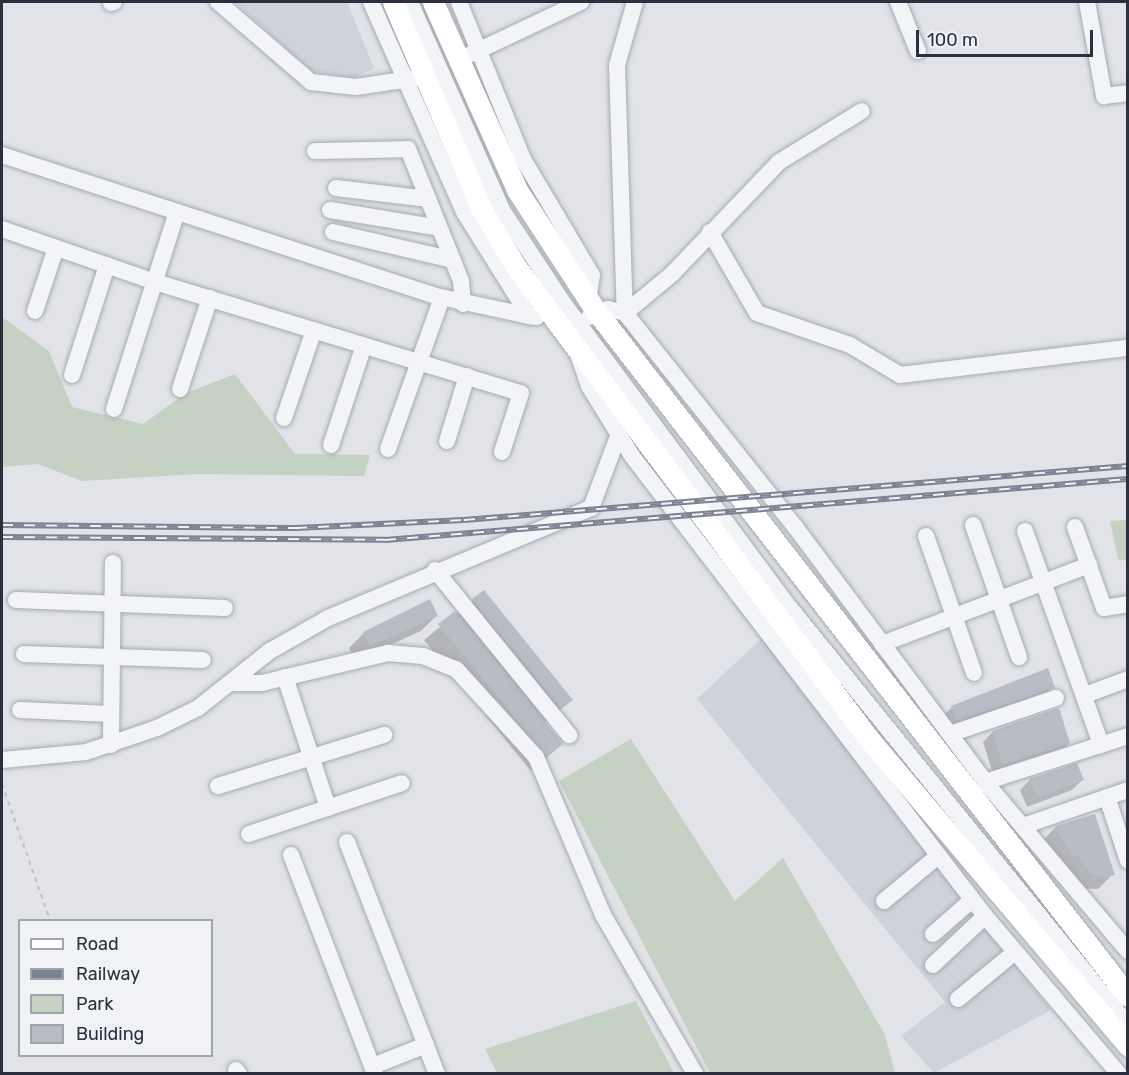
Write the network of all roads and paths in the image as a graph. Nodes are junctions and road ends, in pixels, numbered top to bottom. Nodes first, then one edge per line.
1 (218, 2) edge
2 (372, 2) edge
3 (393, 2) edge
4 (410, 2) edge
5 (420, 2) edge
6 (432, 2) edge
7 (459, 2) edge
8 (581, 2) edge
9 (636, 2) edge
10 (898, 2) edge
11 (1087, 2) edge
12 (561, 6) edge
13 (478, 50) junction
14 (918, 51) dead end
15 (435, 70) junction
16 (1128, 93) edge
17 (862, 111) dead end
18 (315, 151) dead end
19 (2, 155) edge
20 (336, 188) dead end
21 (428, 199) junction
22 (330, 210) dead end
23 (177, 212) junction
24 (440, 228) junction
25 (2, 231) edge
26 (333, 232) dead end
27 (710, 232) junction
28 (56, 248) junction
29 (453, 260) junction
30 (107, 265) junction
31 (155, 282) junction
32 (442, 297) junction
33 (210, 298) junction
34 (462, 303) junction
35 (35, 311) dead end
36 (625, 313) junction
37 (529, 316) junction
38 (578, 317) junction
39 (314, 330) junction
40 (364, 345) junction
41 (1128, 348) edge
42 (578, 351) junction
43 (418, 362) junction
44 (72, 375) dead end
45 (467, 376) junction
46 (180, 389) dead end
47 (114, 409) dead end
48 (284, 418) dead end
49 (619, 434) junction
50 (447, 441) dead end
51 (331, 445) dead end
52 (388, 449) dead end
53 (502, 452) dead end
54 (973, 525) dead end
55 (1075, 527) dead end
56 (1025, 531) dead end
57 (926, 536) dead end
58 (113, 562) dead end
59 (1089, 565) junction
60 (435, 570) junction
61 (1045, 582) junction
62 (999, 599) junction
63 (16, 600) dead end
64 (113, 604) junction
65 (1128, 604) edge
66 (225, 608) dead end
67 (954, 616) junction
68 (882, 644) junction
69 (24, 654) dead end
70 (1019, 657) dead end
71 (112, 658) junction
72 (203, 660) dead end
73 (974, 673) dead end
74 (285, 677) junction
75 (1128, 679) edge
76 (233, 682) junction
77 (1084, 695) junction
78 (1056, 698) dead end
79 (20, 710) dead end
80 (111, 714) junction
81 (950, 734) junction
82 (384, 735) dead end
83 (568, 735) dead end
84 (1128, 736) edge
85 (111, 745) junction
86 (1101, 745) junction
87 (312, 758) junction
88 (2, 760) edge
89 (985, 782) junction
90 (402, 783) dead end
91 (2, 784) edge
92 (218, 786) dead end
93 (1128, 790) edge
94 (1107, 797) junction
95 (328, 808) junction
96 (1023, 826) junction
97 (249, 834) dead end
98 (1124, 835) edge
99 (347, 842) dead end
100 (291, 855) dead end
101 (938, 856) junction
102 (1128, 861) edge
103 (972, 900) junction
104 (884, 901) dead end
105 (985, 916) junction
106 (49, 919) edge
107 (933, 934) dead end
108 (1128, 951) edge
109 (1015, 952) junction
110 (933, 965) dead end
111 (1128, 996) edge
112 (958, 999) dead end
113 (1128, 1014) edge
114 (1128, 1025) edge
115 (426, 1045) junction
116 (1128, 1046) edge
117 (374, 1070) edge
118 (437, 1074) edge
119 (695, 1074) edge
120 (1119, 1074) edge

1 - 15 street
2 - 15 street
3 - 15 main road
4 - 15 street
5 - 15 street
6 - 15 main road
7 - 13 street
8 - 12 street
9 - 36 street
10 - 14 street
11 - 16 street
12 - 13 street
13 - 15 street
13 - 38 street
15 - 37 street
15 - 38 main road
15 - 38 main road
17 - 27 street
18 - 21 street
19 - 23 street
20 - 21 street
21 - 24 street
22 - 24 street
23 - 31 street
23 - 32 street
24 - 29 street
25 - 28 street
26 - 29 street
27 - 36 street
27 - 41 street
28 - 30 street
28 - 35 street
29 - 34 street
30 - 31 street
30 - 44 street
31 - 33 street
31 - 47 street
32 - 34 street
32 - 43 street
33 - 39 street
33 - 46 street
34 - 37 street
36 - 38 street
36 - 68 street
37 - 38 street
38 - 42 main road
38 - 111 main road
38 - 113 street
38 - 114 street
39 - 40 street
39 - 48 street
40 - 43 street
40 - 51 street
42 - 49 street
42 - 116 main road
43 - 45 street
43 - 52 street
45 - 50 street
45 - 53 street
49 - 60 street
49 - 101 street
54 - 62 street
55 - 59 street
56 - 61 street
57 - 67 street
58 - 64 street
59 - 61 street
59 - 65 street
60 - 76 street
60 - 83 street
61 - 62 street
61 - 77 street
62 - 67 street
62 - 70 street
63 - 64 street
64 - 66 street
64 - 71 street
67 - 68 street
67 - 73 street
68 - 81 street
69 - 71 street
71 - 72 street
71 - 80 street
74 - 76 street
74 - 87 street
74 - 119 street
75 - 77 street
76 - 85 street
77 - 86 street
78 - 81 street
79 - 80 street
80 - 85 street
81 - 89 street
82 - 87 street
84 - 86 street
85 - 88 street
86 - 89 street
87 - 92 street
87 - 95 street
89 - 96 street
90 - 95 street
91 - 106 path
93 - 94 street
94 - 96 street
94 - 98 street
95 - 97 street
96 - 108 street
98 - 102 street
99 - 115 street
100 - 117 street
101 - 103 street
101 - 104 street
103 - 105 street
103 - 107 street
105 - 109 street
105 - 110 street
109 - 112 street
109 - 120 street
115 - 117 street
115 - 118 street

